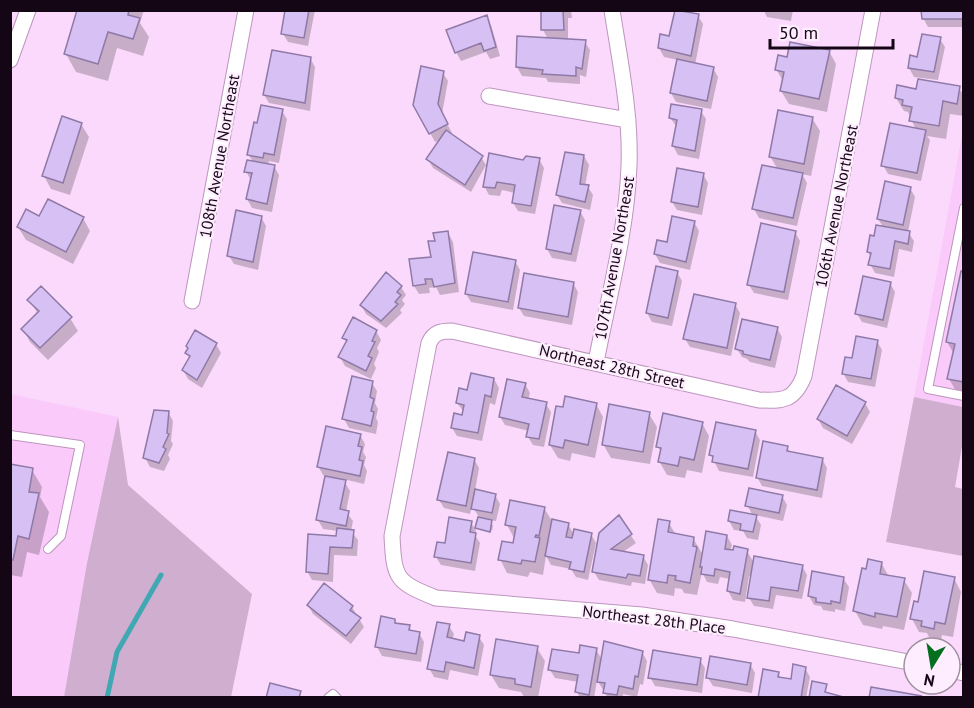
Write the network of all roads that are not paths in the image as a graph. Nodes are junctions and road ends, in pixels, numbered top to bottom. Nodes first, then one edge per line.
1 (27, 10) edge
2 (246, 10) edge
3 (612, 10) edge
4 (873, 10) edge
5 (10, 60) edge
6 (489, 96) dead end
7 (628, 120) junction
8 (963, 208) edge
9 (192, 301) dead end
10 (596, 362) junction
11 (963, 396) edge
12 (789, 397) joint
13 (10, 435) edge
14 (48, 549) dead end
15 (397, 576) joint
16 (902, 661) edge
17 (328, 698) edge
18 (337, 698) edge

1 - 5 street
2 - 9 street, 108th Avenue Northeast
3 - 7 street, 107th Avenue Northeast
4 - 12 street, 106th Avenue Northeast
6 - 7 street
7 - 10 street, 107th Avenue Northeast
8 - 11 lane
10 - 12 street, Northeast 28th Street
10 - 15 street, Northeast 28th Street
13 - 14 lane
15 - 16 street, Northeast 28th Place
17 - 18 lane

